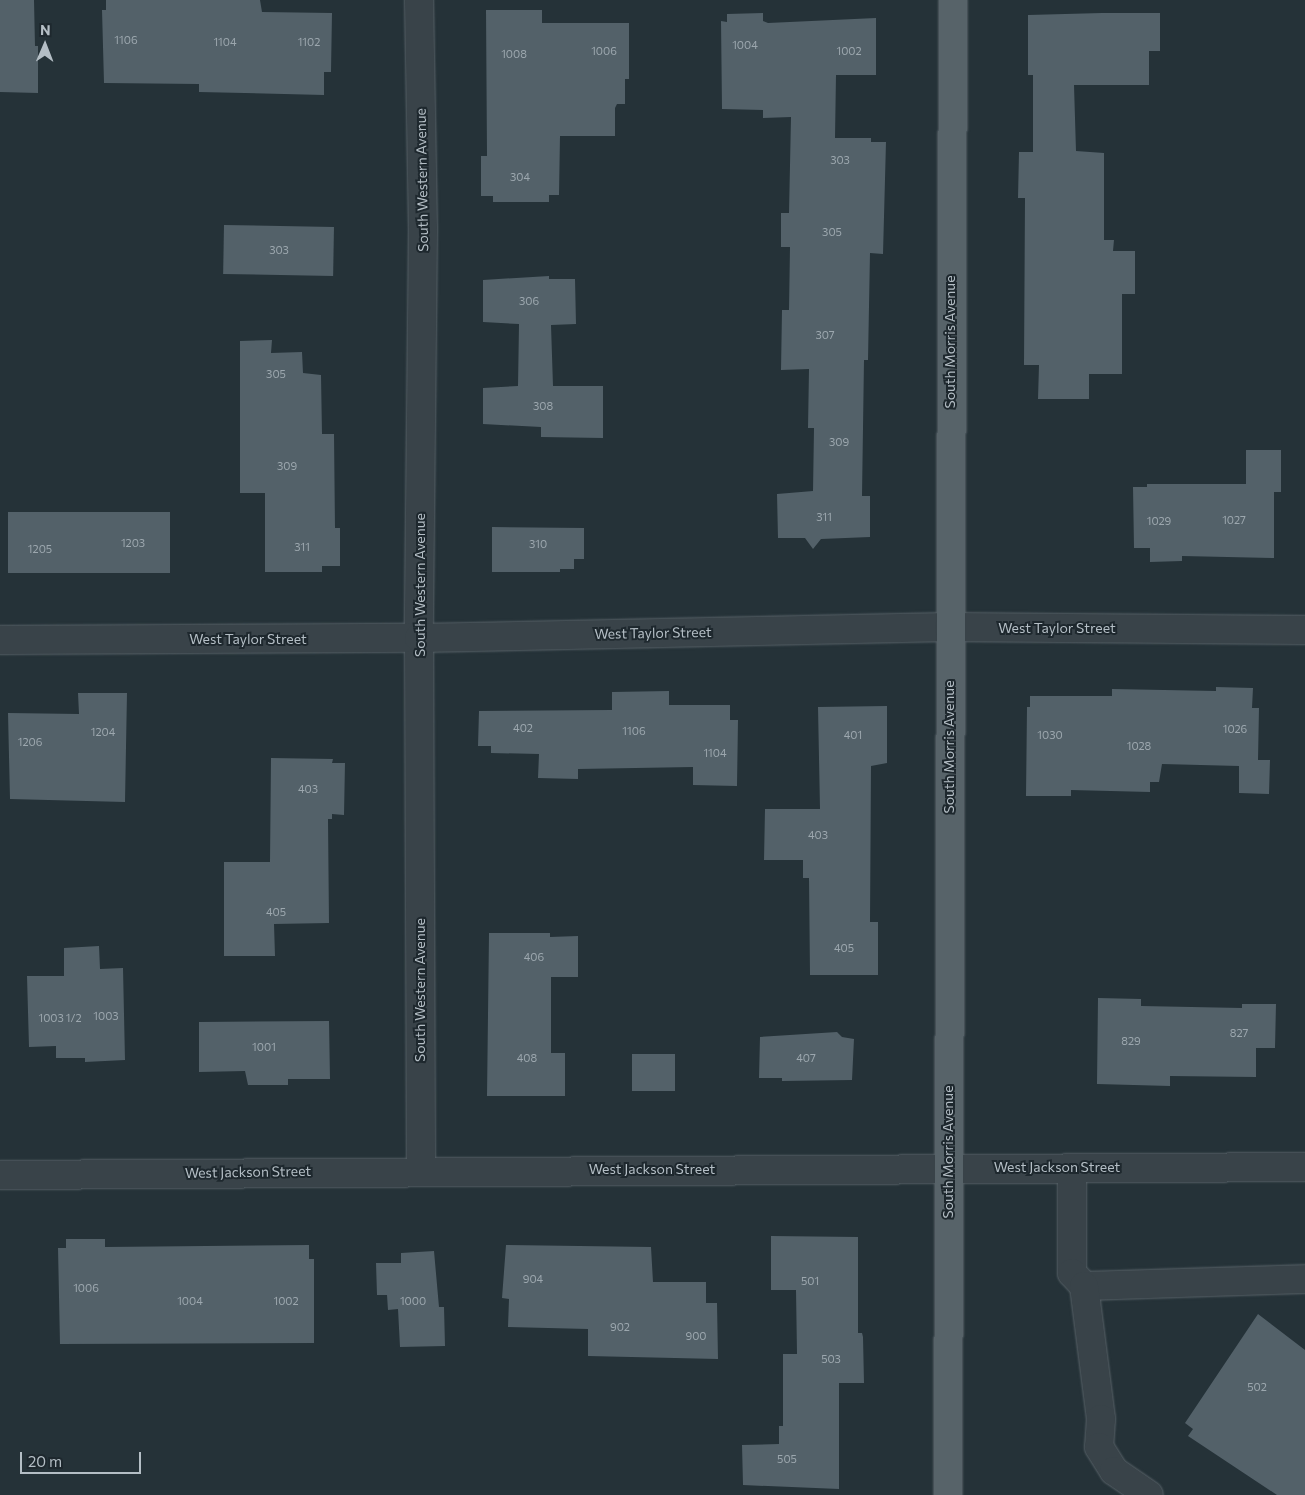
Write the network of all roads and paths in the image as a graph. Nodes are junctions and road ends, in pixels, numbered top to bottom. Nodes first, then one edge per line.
1 (419, 0) edge
2 (953, 0) edge
3 (949, 627) junction
4 (1305, 630) edge
5 (419, 638) junction
6 (0, 640) edge
7 (1305, 1167) edge
8 (948, 1168) junction
9 (1072, 1168) junction
10 (421, 1170) junction
11 (0, 1175) edge
12 (1305, 1279) edge
13 (1084, 1286) junction
14 (948, 1495) edge
15 (1149, 1495) edge

1 - 5 street, South Western Avenue
2 - 3 main road, South Morris Avenue
3 - 4 street, West Taylor Street
3 - 5 street, West Taylor Street
3 - 8 main road, South Morris Avenue
5 - 6 street, West Taylor Street
5 - 10 street, South Western Avenue
7 - 9 street, West Jackson Street
8 - 9 street, West Jackson Street
8 - 10 street, West Jackson Street
8 - 14 main road, South Morris Avenue
9 - 13 street
10 - 11 street, West Jackson Street
12 - 13 street
13 - 15 street

